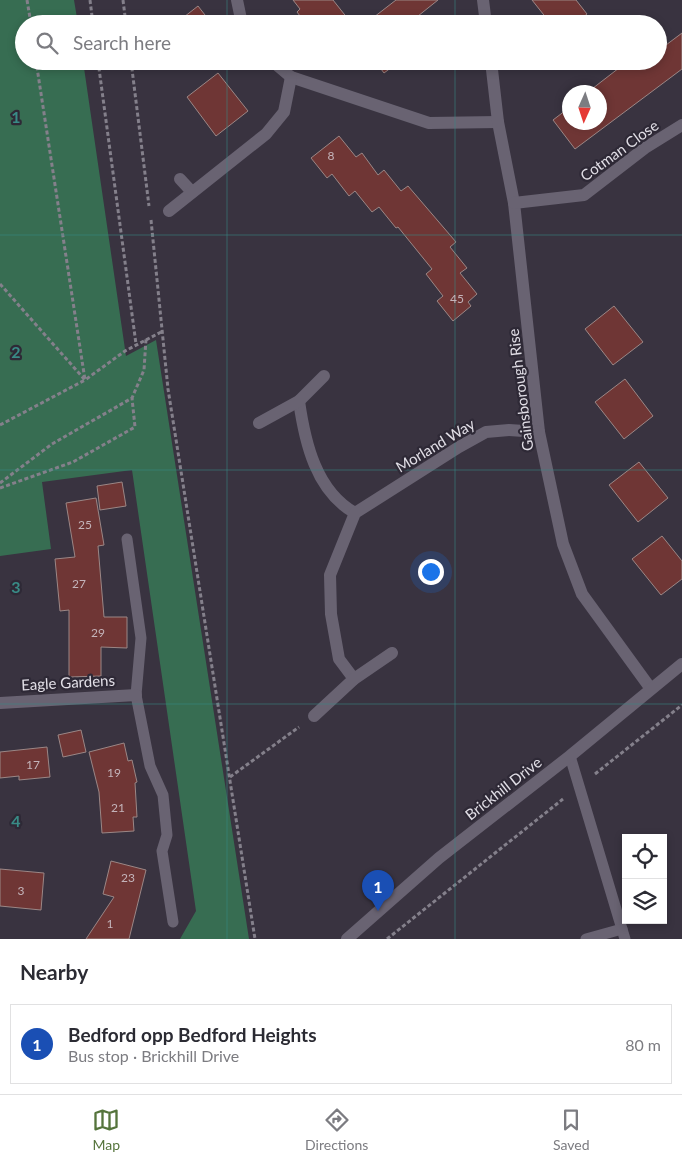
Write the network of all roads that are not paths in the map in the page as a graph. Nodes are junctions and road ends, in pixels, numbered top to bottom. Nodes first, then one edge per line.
1 (237, 0) edge
2 (483, 0) edge
3 (240, 15) edge
4 (485, 15) edge
5 (283, 70) edge
6 (491, 70) edge
7 (291, 77) junction
8 (498, 122) junction
9 (682, 125) edge
10 (180, 179) dead end
11 (192, 192) junction
12 (514, 203) junction
13 (169, 211) dead end
14 (324, 376) dead end
15 (299, 401) junction
16 (259, 423) dead end
17 (539, 432) junction
18 (355, 513) junction
19 (127, 539) dead end
20 (392, 653) dead end
21 (682, 664) edge
22 (354, 679) junction
23 (651, 689) junction
24 (136, 695) junction
25 (0, 699) edge
26 (314, 716) road end
27 (570, 756) junction
28 (173, 922) dead end
29 (624, 934) edge
30 (347, 939) edge
31 (586, 939) edge

1 - 3 street
2 - 4 street
5 - 7 street
6 - 8 street, Gainsborough Rise
7 - 8 street
7 - 11 street
8 - 12 street, Gainsborough Rise
9 - 12 street, Cotman Close
10 - 11 street
11 - 13 street
12 - 17 street, Gainsborough Rise
14 - 15 street
15 - 16 street
15 - 18 street
17 - 18 street, Morland Way
17 - 23 street, Gainsborough Rise
18 - 22 street
19 - 24 lane
20 - 22 street
21 - 23 street, Brickhill Drive
22 - 26 street
23 - 27 street, Brickhill Drive
24 - 25 street, Eagle Gardens
24 - 28 lane
27 - 29 lane
27 - 30 street, Brickhill Drive
29 - 31 lane

